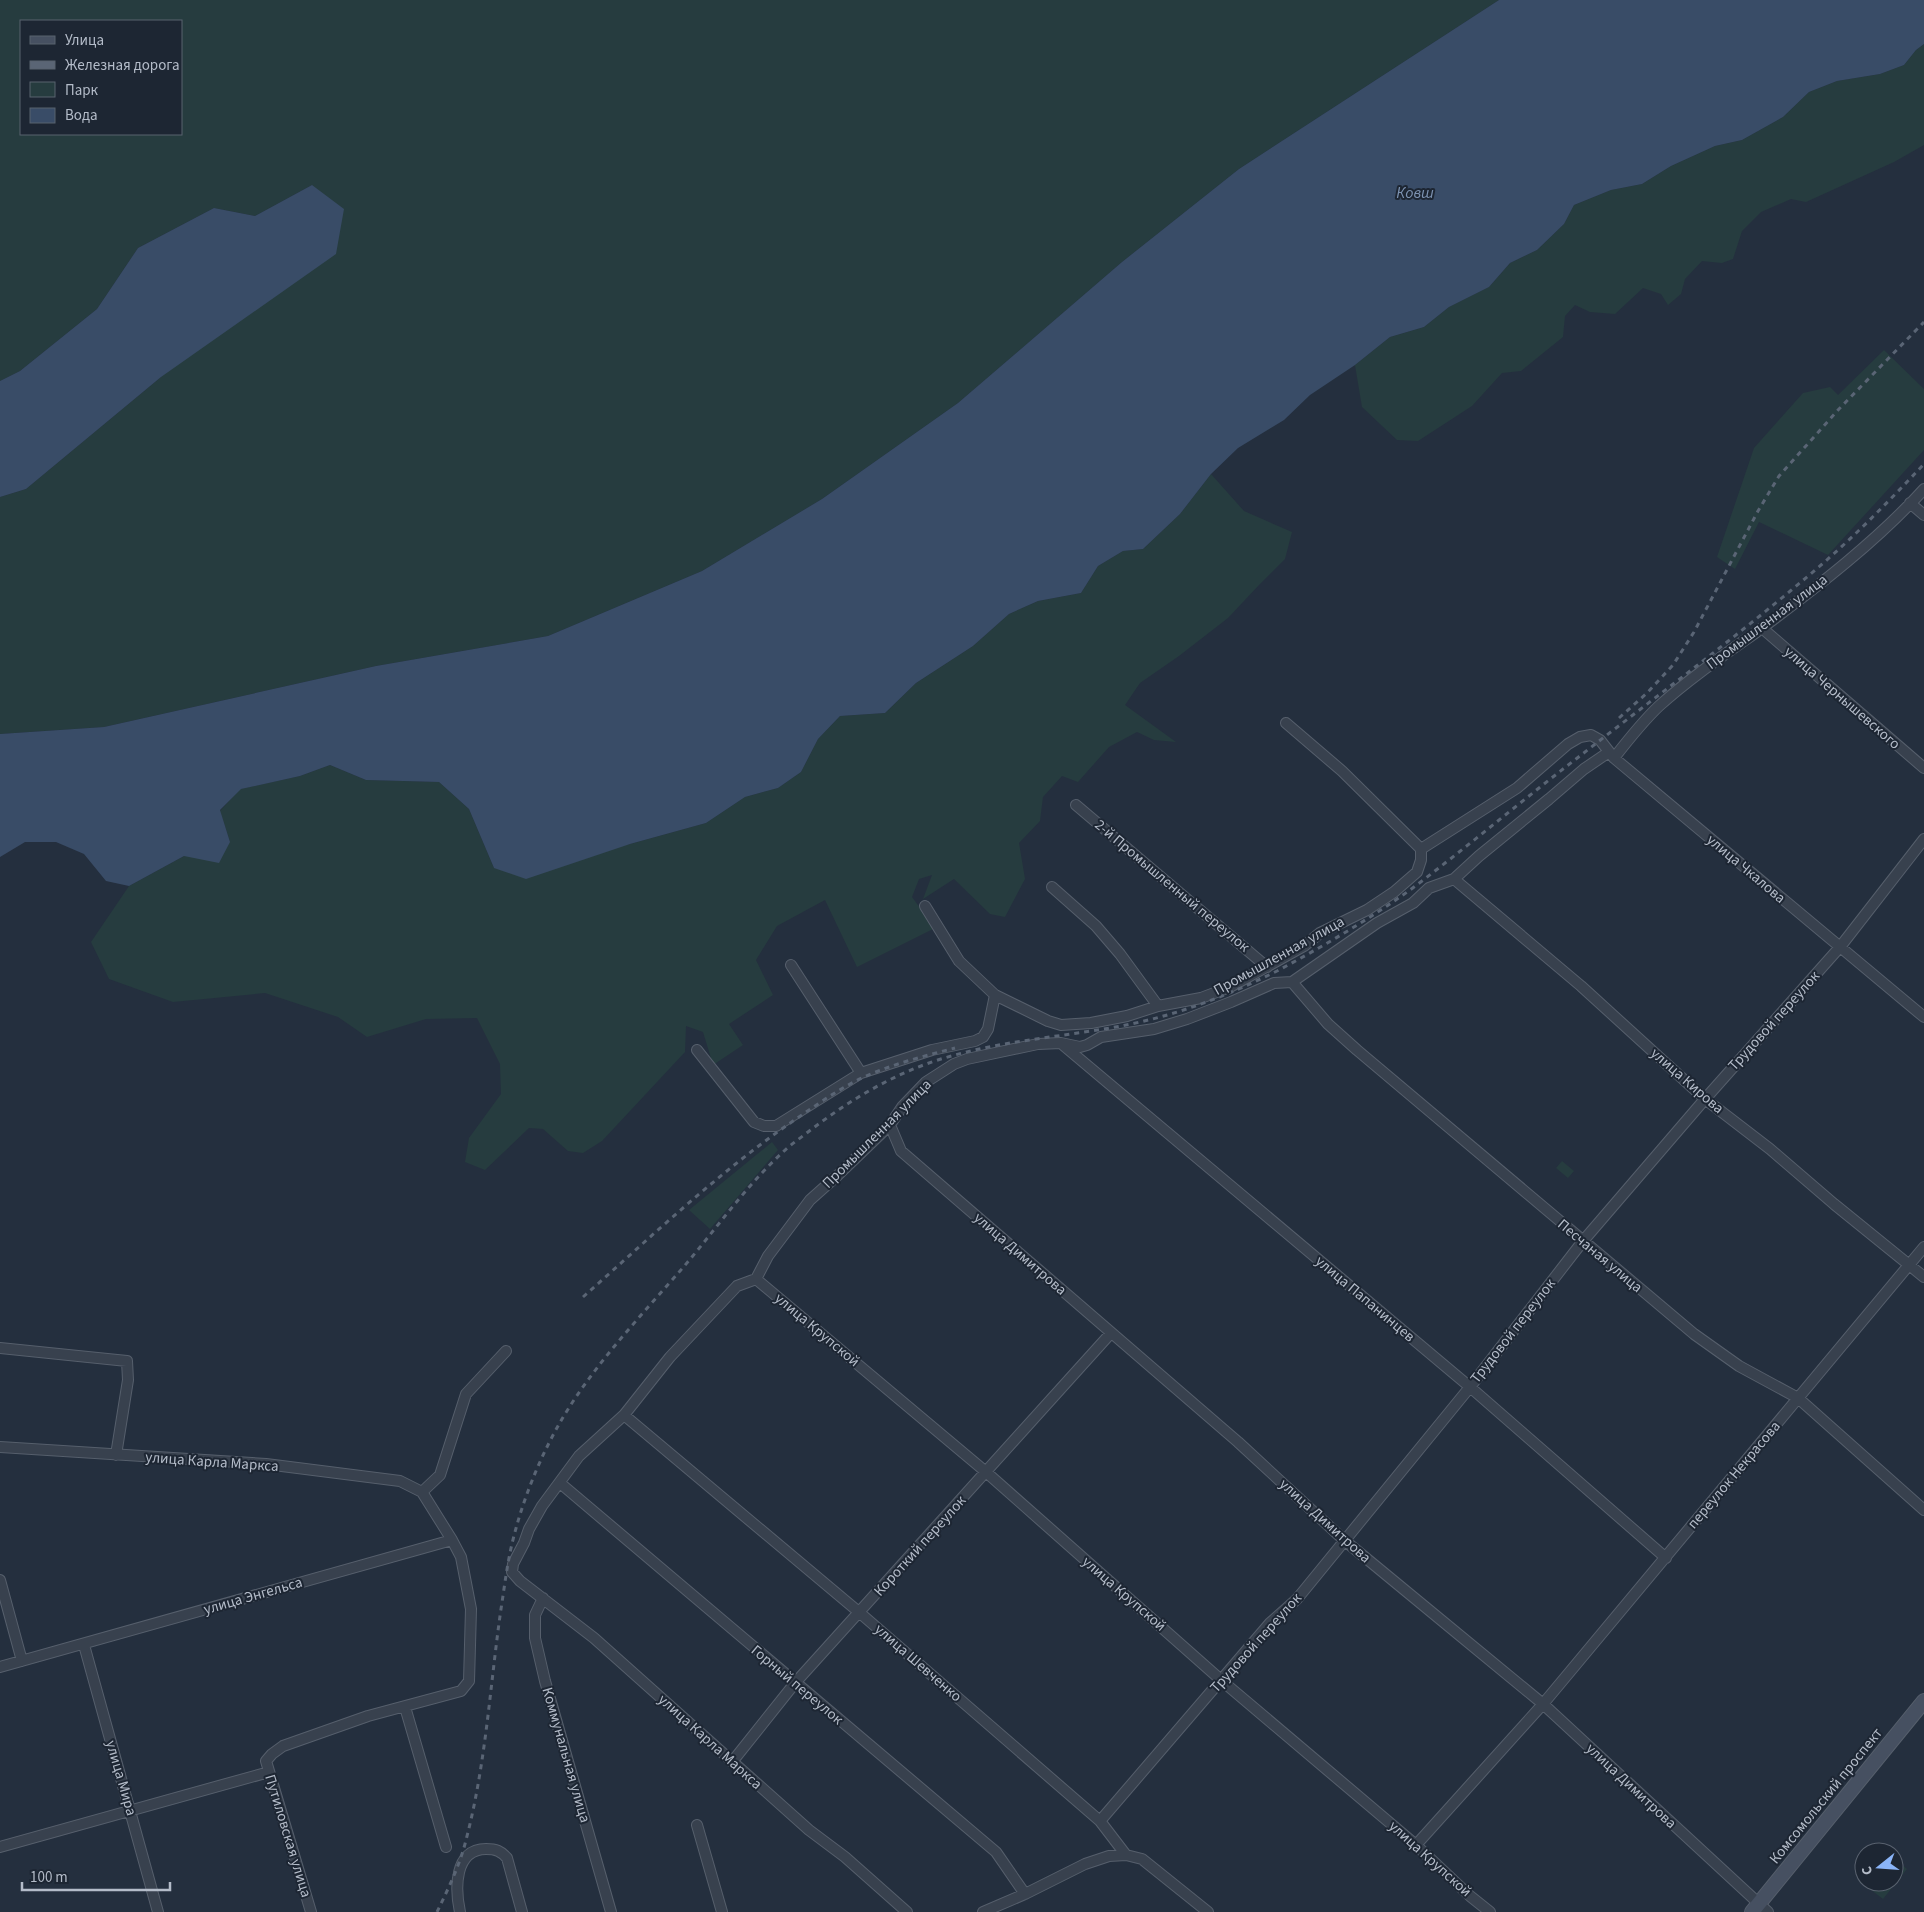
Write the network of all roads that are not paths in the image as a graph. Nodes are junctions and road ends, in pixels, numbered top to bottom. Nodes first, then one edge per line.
1 (1924, 489) edge
2 (1910, 503) junction
3 (1924, 515) edge
4 (1762, 628) junction
5 (1286, 724) dead end
6 (1611, 755) junction
7 (1924, 768) edge
8 (1076, 805) dead end
9 (1924, 839) edge
10 (1421, 849) junction
11 (1454, 879) junction
12 (1052, 887) dead end
13 (924, 906) dead end
14 (1840, 947) junction
15 (791, 965) dead end
16 (1267, 966) junction
17 (1292, 982) junction
18 (995, 996) junction
19 (1158, 1006) junction
20 (1924, 1017) edge
21 (1061, 1043) junction
22 (696, 1050) dead end
23 (861, 1073) junction
24 (1705, 1098) junction
25 (890, 1125) junction
26 (1583, 1241) junction
27 (1924, 1247) edge
28 (1910, 1264) junction
29 (1924, 1277) edge
30 (756, 1279) junction
31 (1111, 1333) junction
32 (0, 1348) edge
33 (506, 1351) dead end
34 (1470, 1387) junction
35 (1798, 1398) junction
36 (624, 1416) junction
37 (0, 1446) edge
38 (116, 1455) junction
39 (986, 1472) junction
40 (560, 1483) junction
41 (422, 1492) junction
42 (1924, 1510) edge
43 (452, 1540) junction
44 (1344, 1540) junction
45 (1666, 1558) junction
46 (0, 1580) edge
47 (543, 1598) junction
48 (860, 1613) junction
49 (84, 1645) junction
50 (22, 1661) junction
51 (0, 1667) edge
52 (1221, 1680) junction
53 (795, 1683) junction
54 (1924, 1701) edge
55 (1544, 1704) junction
56 (405, 1707) junction
57 (732, 1762) junction
58 (269, 1772) junction
59 (130, 1811) junction
60 (1100, 1821) junction
61 (697, 1825) dead end
62 (1416, 1845) junction
63 (446, 1846) dead end
64 (0, 1847) edge
65 (1126, 1855) junction
66 (1025, 1894) junction
67 (1759, 1909) edge
68 (158, 1912) edge
69 (311, 1912) edge
70 (460, 1912) edge
71 (522, 1912) edge
72 (611, 1912) edge
73 (722, 1912) edge
74 (907, 1912) edge
75 (983, 1912) edge
76 (1208, 1912) edge
77 (1490, 1912) edge

1 - 2 street, Промышленная улица
2 - 3 street
2 - 4 street, Промышленная улица
4 - 6 street, Промышленная улица
4 - 7 street, улица Чернышевского
5 - 10 street
6 - 10 street, улица Чкалова
6 - 11 street, Промышленная улица
6 - 14 street, улица Чкалова
8 - 16 street, 2-й Промышленный переулок
9 - 14 street, Трудовой переулок
10 - 16 street, Промышленная улица
11 - 17 street
11 - 24 street, улица Кирова
12 - 19 street
13 - 18 street
14 - 20 street, улица Чкалова
14 - 24 street, Трудовой переулок
15 - 23 street
16 - 19 street, Промышленная улица
17 - 21 street, Промышленная улица
17 - 26 street, Песчаная улица
18 - 19 street, Промышленная улица
18 - 23 street, Промышленная улица
21 - 25 street, Промышленная улица
21 - 34 street, улица Папанинцев
22 - 23 street, Промышленная улица
24 - 26 street, Трудовой переулок
24 - 28 street, улица Кирова
25 - 30 street, Промышленная улица
25 - 31 street, улица Димитрова
26 - 34 street, Трудовой переулок
26 - 35 street, Песчаная улица
27 - 28 street, переулок Некрасова
28 - 29 street, улица Кирова
28 - 35 street, переулок Некрасова
30 - 36 street
30 - 39 street, улица Крупской
31 - 39 street, Короткий переулок
31 - 44 street, улица Димитрова
32 - 38 street
33 - 41 street
34 - 44 street, Трудовой переулок
34 - 45 street, улица Папанинцев
35 - 42 street, Песчаная улица
35 - 45 street, переулок Некрасова
36 - 40 street
36 - 48 street, улица Шевченко
37 - 38 street, улица Карла Маркса
38 - 41 street, улица Карла Маркса
39 - 48 street, Короткий переулок
39 - 52 street, улица Крупской
40 - 47 street, улица Карла Маркса
40 - 53 street, Горный переулок
41 - 43 street
43 - 49 street, улица Энгельса
43 - 56 street
44 - 52 street, Трудовой переулок
44 - 55 street, улица Димитрова
45 - 55 street, переулок Некрасова
46 - 50 street
47 - 57 street, улица Карла Маркса
47 - 72 street, Коммунальная улица
48 - 53 street, Короткий переулок
48 - 60 street, улица Шевченко
49 - 50 street, улица Энгельса
49 - 59 street, улица Мира
50 - 51 street, улица Энгельса
52 - 60 street, Трудовой переулок
52 - 62 street, улица Крупской
53 - 57 street, Короткий переулок
53 - 66 street, Горный переулок
54 - 67 main road, Комсомольский проспект
55 - 62 street, переулок Некрасова
55 - 67 street, улица Димитрова
56 - 58 street, Путиловская улица
56 - 63 street
57 - 74 street, улица Карла Маркса
58 - 59 street
58 - 69 street, Путиловская улица
59 - 64 street
59 - 68 street, улица Мира
60 - 65 street, улица Шевченко
61 - 73 street
62 - 77 street, улица Крупской
65 - 66 street
65 - 76 street
66 - 75 street
70 - 71 street

